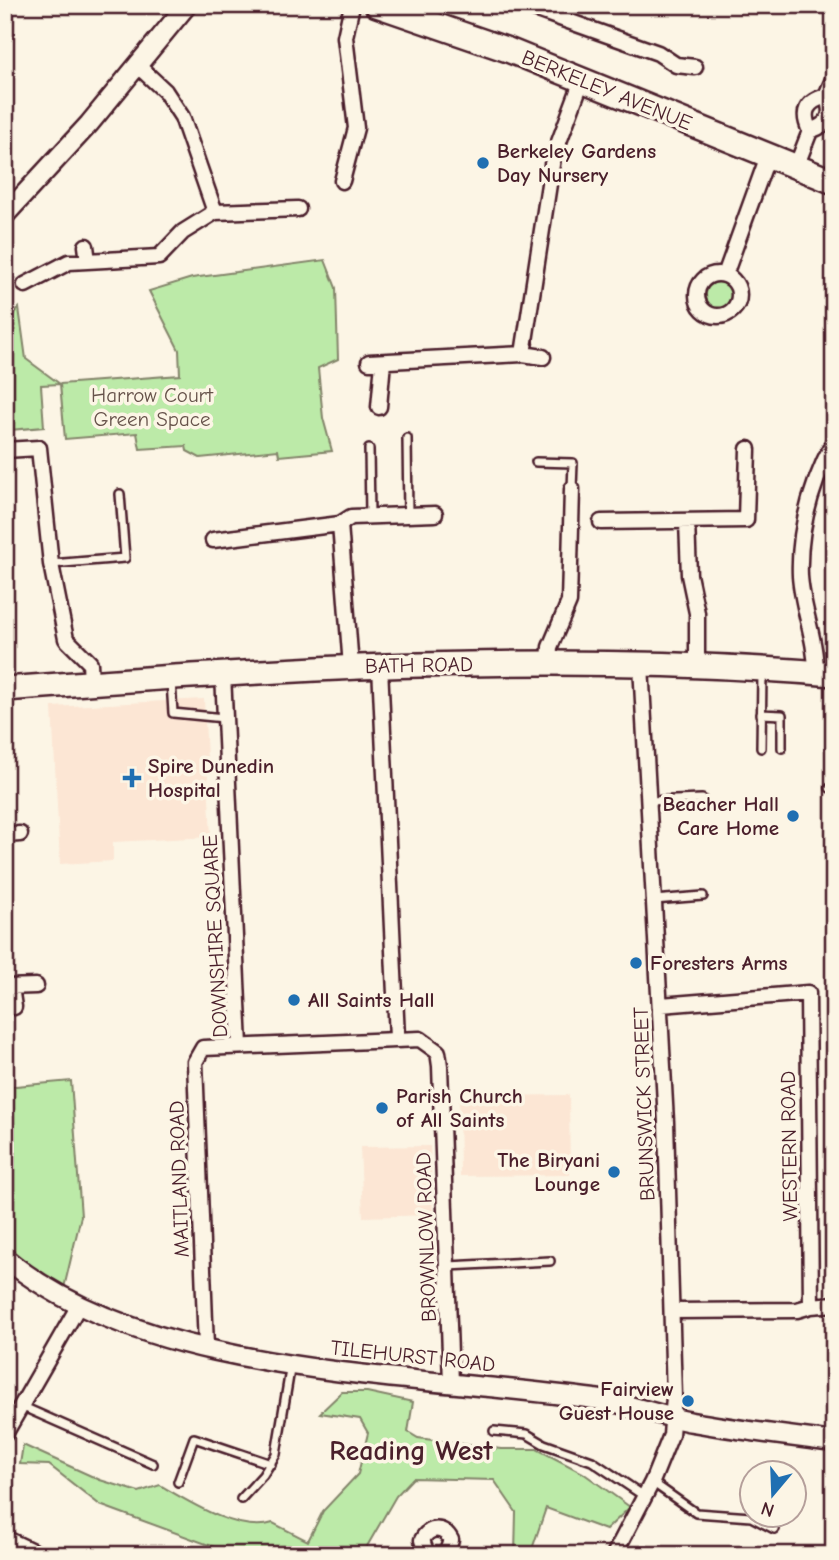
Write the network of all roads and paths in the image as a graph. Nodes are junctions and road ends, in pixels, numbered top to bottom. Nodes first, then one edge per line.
1 (187, 5) edge
2 (352, 5) edge
3 (377, 5) edge
4 (523, 5) edge
5 (137, 65) junction
6 (695, 67) dead end
7 (834, 77) edge
8 (582, 80) junction
9 (826, 96) junction
10 (810, 131) junction
11 (768, 156) junction
12 (796, 167) junction
13 (342, 181) dead end
14 (834, 183) edge
15 (298, 209) dead end
16 (215, 212) junction
17 (5, 215) edge
18 (86, 246) dead end
19 (88, 261) junction
20 (725, 275) dead end
21 (25, 285) dead end
22 (523, 354) junction
23 (543, 357) dead end
24 (379, 407) dead end
25 (407, 438) dead end
26 (834, 441) edge
27 (369, 449) dead end
28 (748, 449) dead end
29 (5, 450) edge
30 (536, 462) dead end
31 (572, 489) joint
32 (120, 494) dead end
33 (435, 514) dead end
34 (408, 515) junction
35 (370, 516) junction
36 (687, 521) junction
37 (601, 522) dead end
38 (340, 524) junction
39 (213, 540) dead end
40 (51, 564) junction
41 (549, 664) junction
42 (641, 665) junction
43 (380, 666) junction
44 (697, 666) junction
45 (351, 667) junction
46 (762, 669) junction
47 (825, 673) edge
48 (223, 674) junction
49 (171, 677) junction
50 (91, 682) junction
51 (5, 689) edge
52 (761, 714) junction
53 (224, 718) junction
54 (761, 748) dead end
55 (782, 748) dead end
56 (702, 799) dead end
57 (647, 801) junction
58 (703, 896) dead end
59 (654, 900) junction
60 (36, 986) dead end
61 (8, 987) edge
62 (661, 1005) junction
63 (14, 1007) dead end
64 (397, 1038) junction
65 (240, 1046) junction
66 (5, 1258) edge
67 (550, 1261) dead end
68 (448, 1266) junction
69 (834, 1304) edge
70 (811, 1306) junction
71 (78, 1307) junction
72 (673, 1311) junction
73 (206, 1347) junction
74 (291, 1363) junction
75 (451, 1383) junction
76 (21, 1406) junction
77 (672, 1417) junction
78 (494, 1431) dead end
79 (5, 1434) edge
80 (834, 1442) edge
81 (153, 1464) dead end
82 (271, 1464) junction
83 (178, 1482) dead end
84 (652, 1482) junction
85 (645, 1497) junction
86 (242, 1499) dead end
87 (774, 1529) dead end
88 (5, 1538) edge
89 (425, 1554) edge
90 (41, 1555) edge
91 (446, 1555) edge
92 (614, 1555) edge

1 - 5 street
2 - 13 street
3 - 8 main road, BERKELEY AVENUE
4 - 6 street
5 - 16 street
5 - 17 street
7 - 9 street
8 - 11 main road, BERKELEY AVENUE
8 - 22 street
9 - 10 street
9 - 10 street
10 - 12 street
11 - 12 main road, BERKELEY AVENUE
11 - 20 street
12 - 14 main road, BERKELEY AVENUE
15 - 16 street
16 - 19 street
18 - 19 street
19 - 21 street
22 - 23 street
22 - 24 street
25 - 34 lane
26 - 47 street
27 - 35 lane
28 - 36 street
29 - 40 street
30 - 31 lane
31 - 41 street
32 - 40 lane
33 - 34 street
34 - 35 street
35 - 38 street
36 - 37 street
36 - 44 street
38 - 39 street
38 - 45 street
40 - 50 street
41 - 42 main road, BATH ROAD
41 - 43 main road, BATH ROAD
42 - 44 main road, BATH ROAD
42 - 57 street, BRUNSWICK STREET
43 - 45 main road, BATH ROAD
43 - 64 street
44 - 46 main road, BATH ROAD
45 - 48 main road, BATH ROAD
46 - 47 main road, BATH ROAD
46 - 52 lane
48 - 49 main road, BATH ROAD
48 - 53 street, DOWNSHIRE SQUARE
49 - 50 main road, BATH ROAD
49 - 53 lane
50 - 51 main road, BATH ROAD
52 - 54 lane
52 - 55 lane
53 - 65 street, DOWNSHIRE SQUARE
56 - 57 lane
57 - 59 street, BRUNSWICK STREET
58 - 59 lane
59 - 62 street, BRUNSWICK STREET
60 - 61 street
61 - 63 street
62 - 70 street, WESTERN ROAD
62 - 72 street, BRUNSWICK STREET
64 - 65 street, DOWNSHIRE SQUARE
64 - 68 street, BROWNLOW ROAD
65 - 73 street, MAITLAND ROAD
66 - 71 street, TILEHURST ROAD
67 - 68 lane
68 - 75 street, BROWNLOW ROAD
69 - 70 street
70 - 72 street
71 - 73 street, TILEHURST ROAD
71 - 76 street
72 - 77 street, BRUNSWICK STREET
73 - 74 street, TILEHURST ROAD
74 - 75 street, TILEHURST ROAD
74 - 82 lane
75 - 77 street, TILEHURST ROAD
76 - 79 street
76 - 81 lane
77 - 80 street, TILEHURST ROAD
77 - 84 street, BRUNSWICK STREET
78 - 85 lane
82 - 83 lane
82 - 86 lane
84 - 85 street, BRUNSWICK STREET
84 - 87 lane
85 - 92 street, BRUNSWICK STREET
88 - 90 street
89 - 91 street

